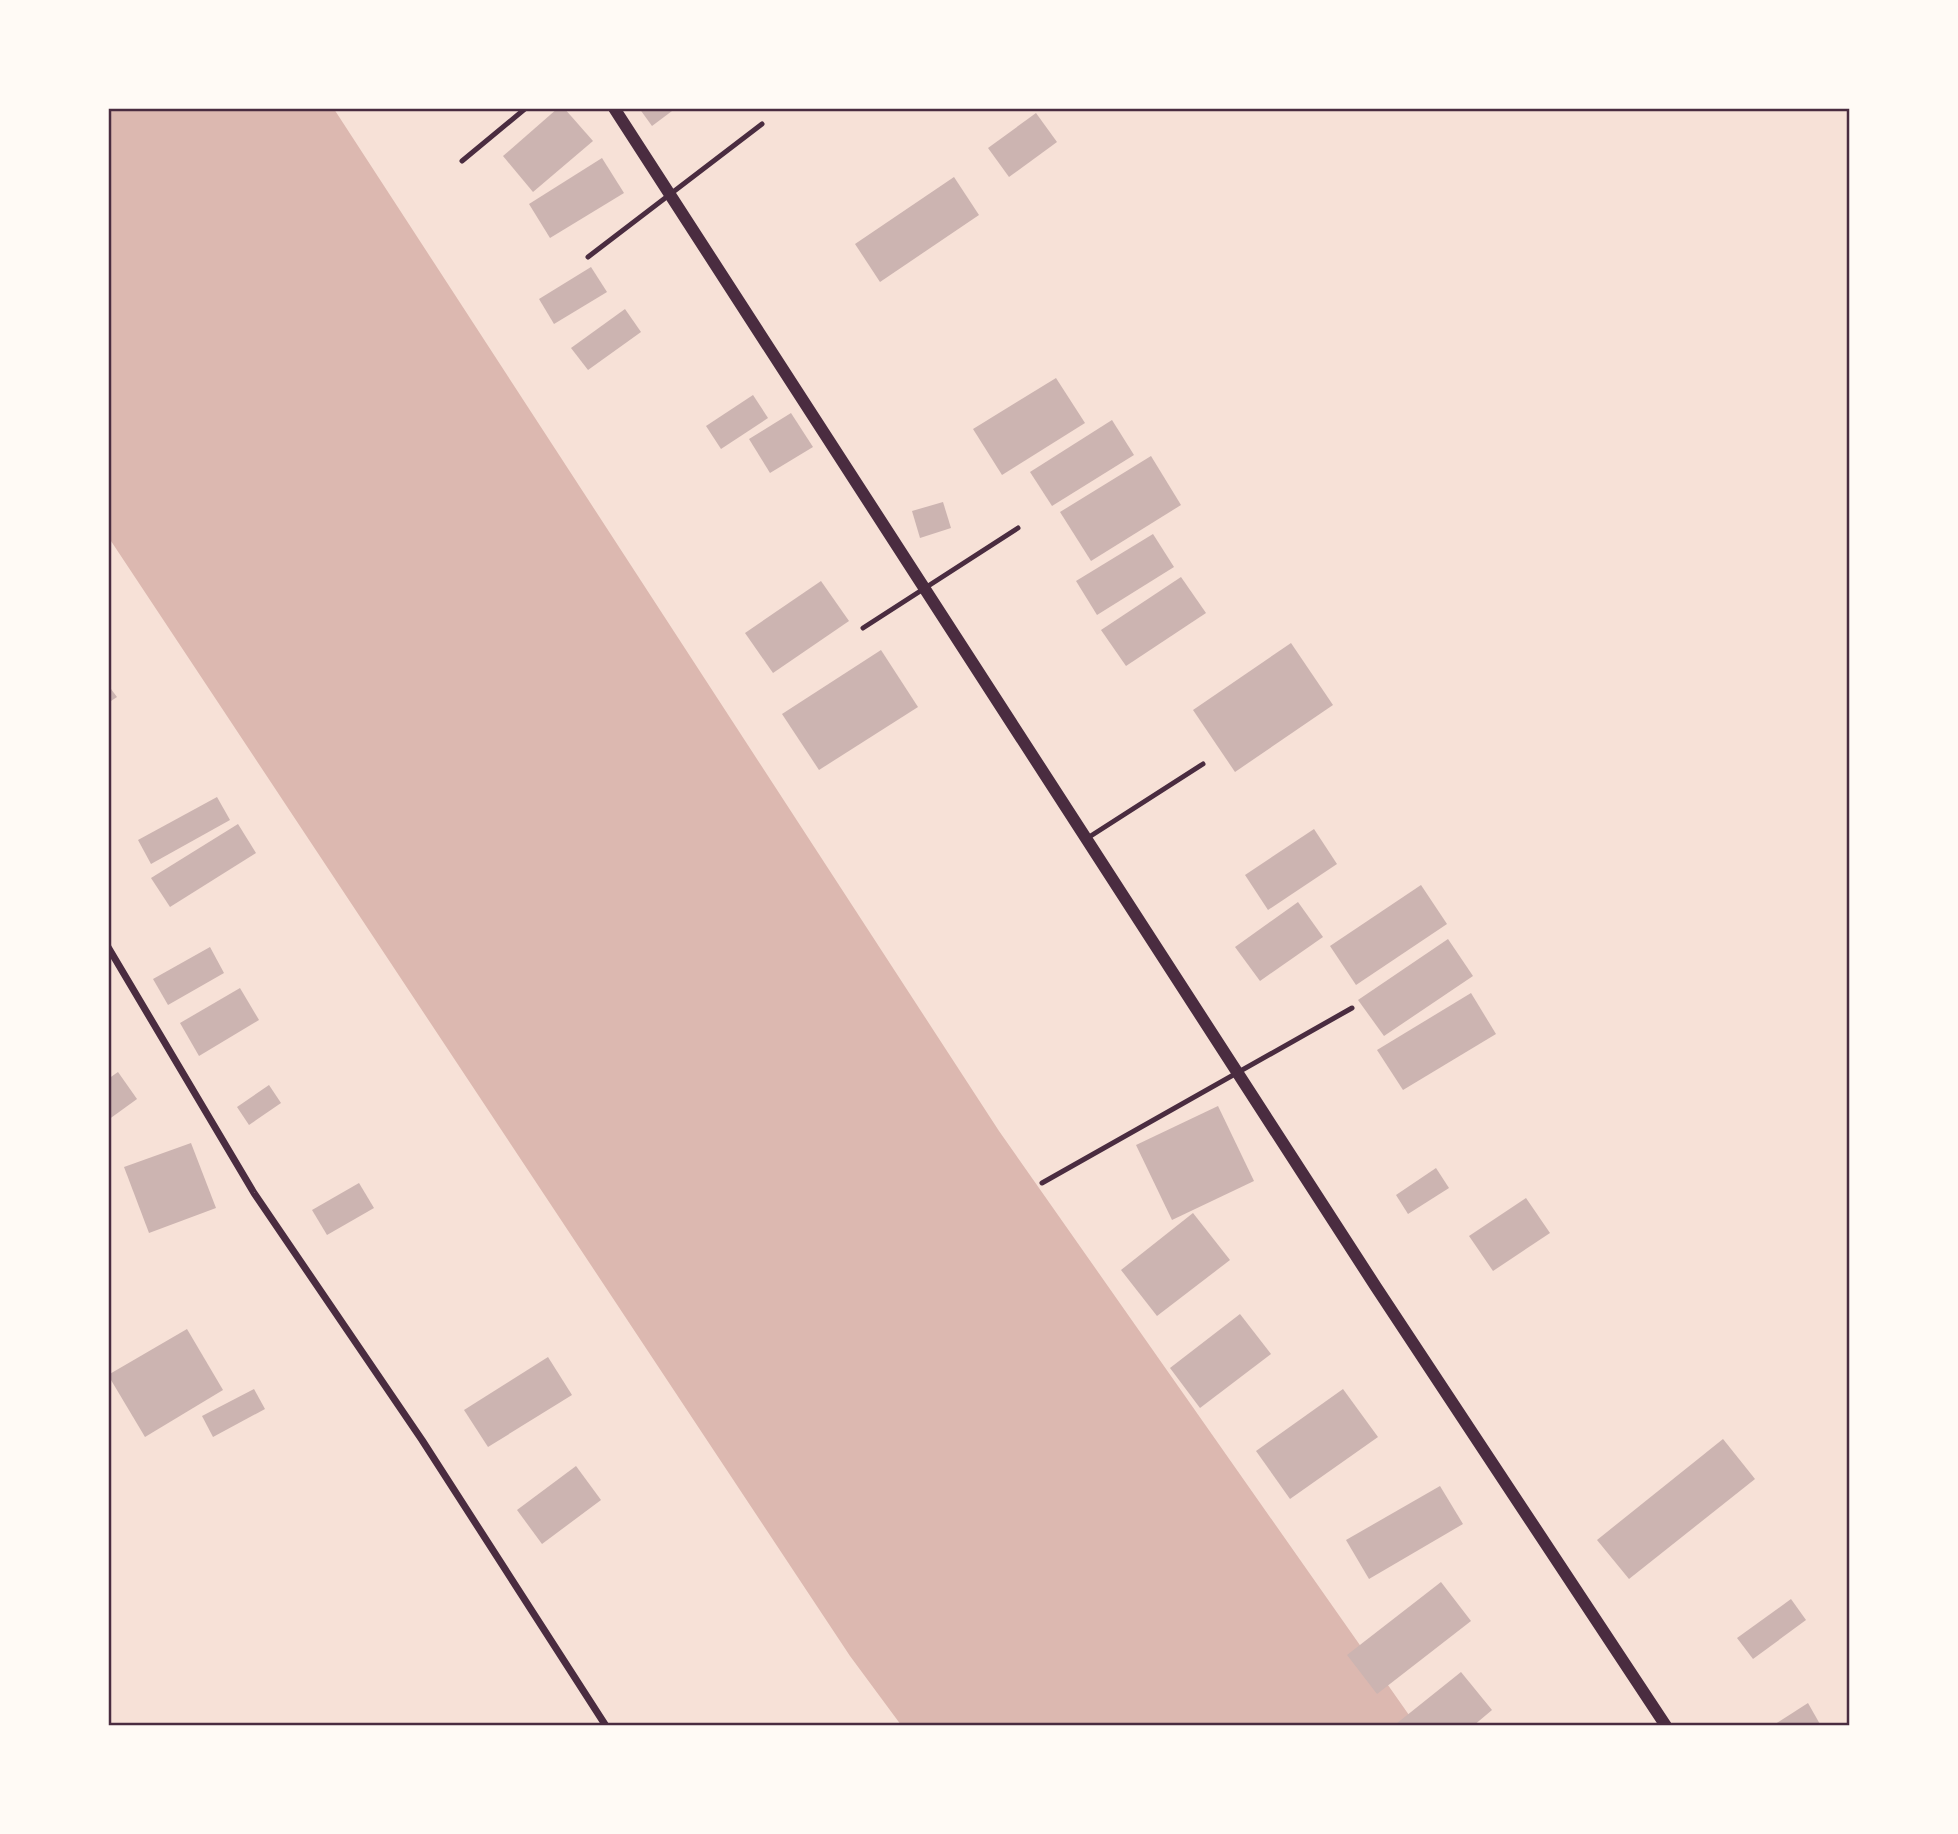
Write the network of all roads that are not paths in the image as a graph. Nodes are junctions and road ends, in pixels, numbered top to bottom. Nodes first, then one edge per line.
1 (526, 108) edge
2 (614, 108) edge
3 (762, 124) dead end
4 (462, 161) dead end
5 (670, 195) junction
6 (588, 257) dead end
7 (1018, 528) dead end
8 (925, 590) junction
9 (863, 628) dead end
10 (1203, 764) dead end
11 (1086, 838) junction
12 (108, 947) edge
13 (1352, 1008) dead end
14 (1238, 1074) junction
15 (1042, 1183) dead end
16 (606, 1726) edge
17 (1666, 1726) edge

1 - 4 lane
2 - 5 street
3 - 5 lane
5 - 6 lane
5 - 8 street
7 - 8 lane
8 - 9 lane
8 - 11 street
10 - 11 lane
11 - 14 street
12 - 16 street
13 - 14 lane
14 - 15 lane
14 - 17 street

